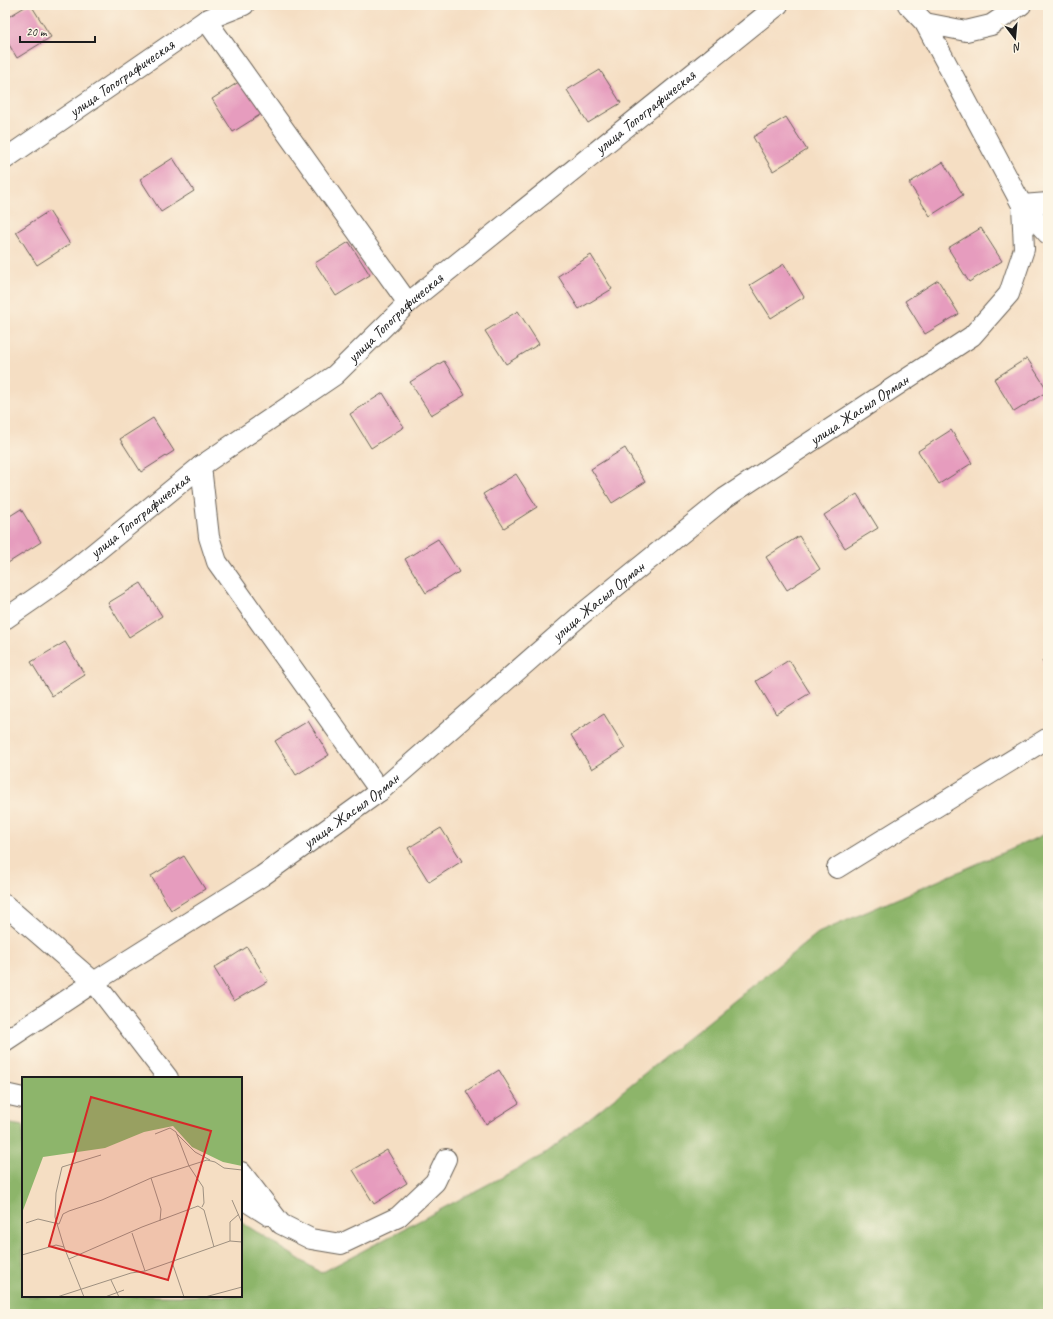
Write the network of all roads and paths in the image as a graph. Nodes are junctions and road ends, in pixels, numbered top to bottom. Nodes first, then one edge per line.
1 (244, 5) edge
2 (778, 5) edge
3 (908, 5) edge
4 (1021, 5) edge
5 (206, 20) junction
6 (925, 23) junction
7 (6, 157) edge
8 (1048, 203) edge
9 (1022, 205) junction
10 (1048, 234) edge
11 (408, 303) junction
12 (201, 466) junction
13 (5, 619) edge
14 (1048, 738) edge
15 (380, 791) junction
16 (837, 868) dead end
17 (5, 905) edge
18 (94, 982) junction
19 (5, 1041) edge
20 (167, 1077) edge
21 (5, 1094) edge
22 (22, 1098) edge
23 (446, 1159) dead end
24 (242, 1173) edge
25 (242, 1199) edge
26 (281, 1224) junction

1 - 5 street, улица Топографическая
2 - 11 street, улица Топографическая
3 - 6 street
4 - 6 street
5 - 7 street, улица Топографическая
5 - 11 street
6 - 9 street
8 - 9 street
9 - 10 street
9 - 15 street, улица Жасыл Орман
11 - 12 street, улица Топографическая
12 - 13 street, улица Топографическая
12 - 15 street
14 - 16 street
15 - 18 street, улица Жасыл Орман
17 - 18 street
18 - 19 street, улица Жасыл Орман
18 - 20 street
21 - 22 street
23 - 26 street
24 - 26 street
25 - 26 street

